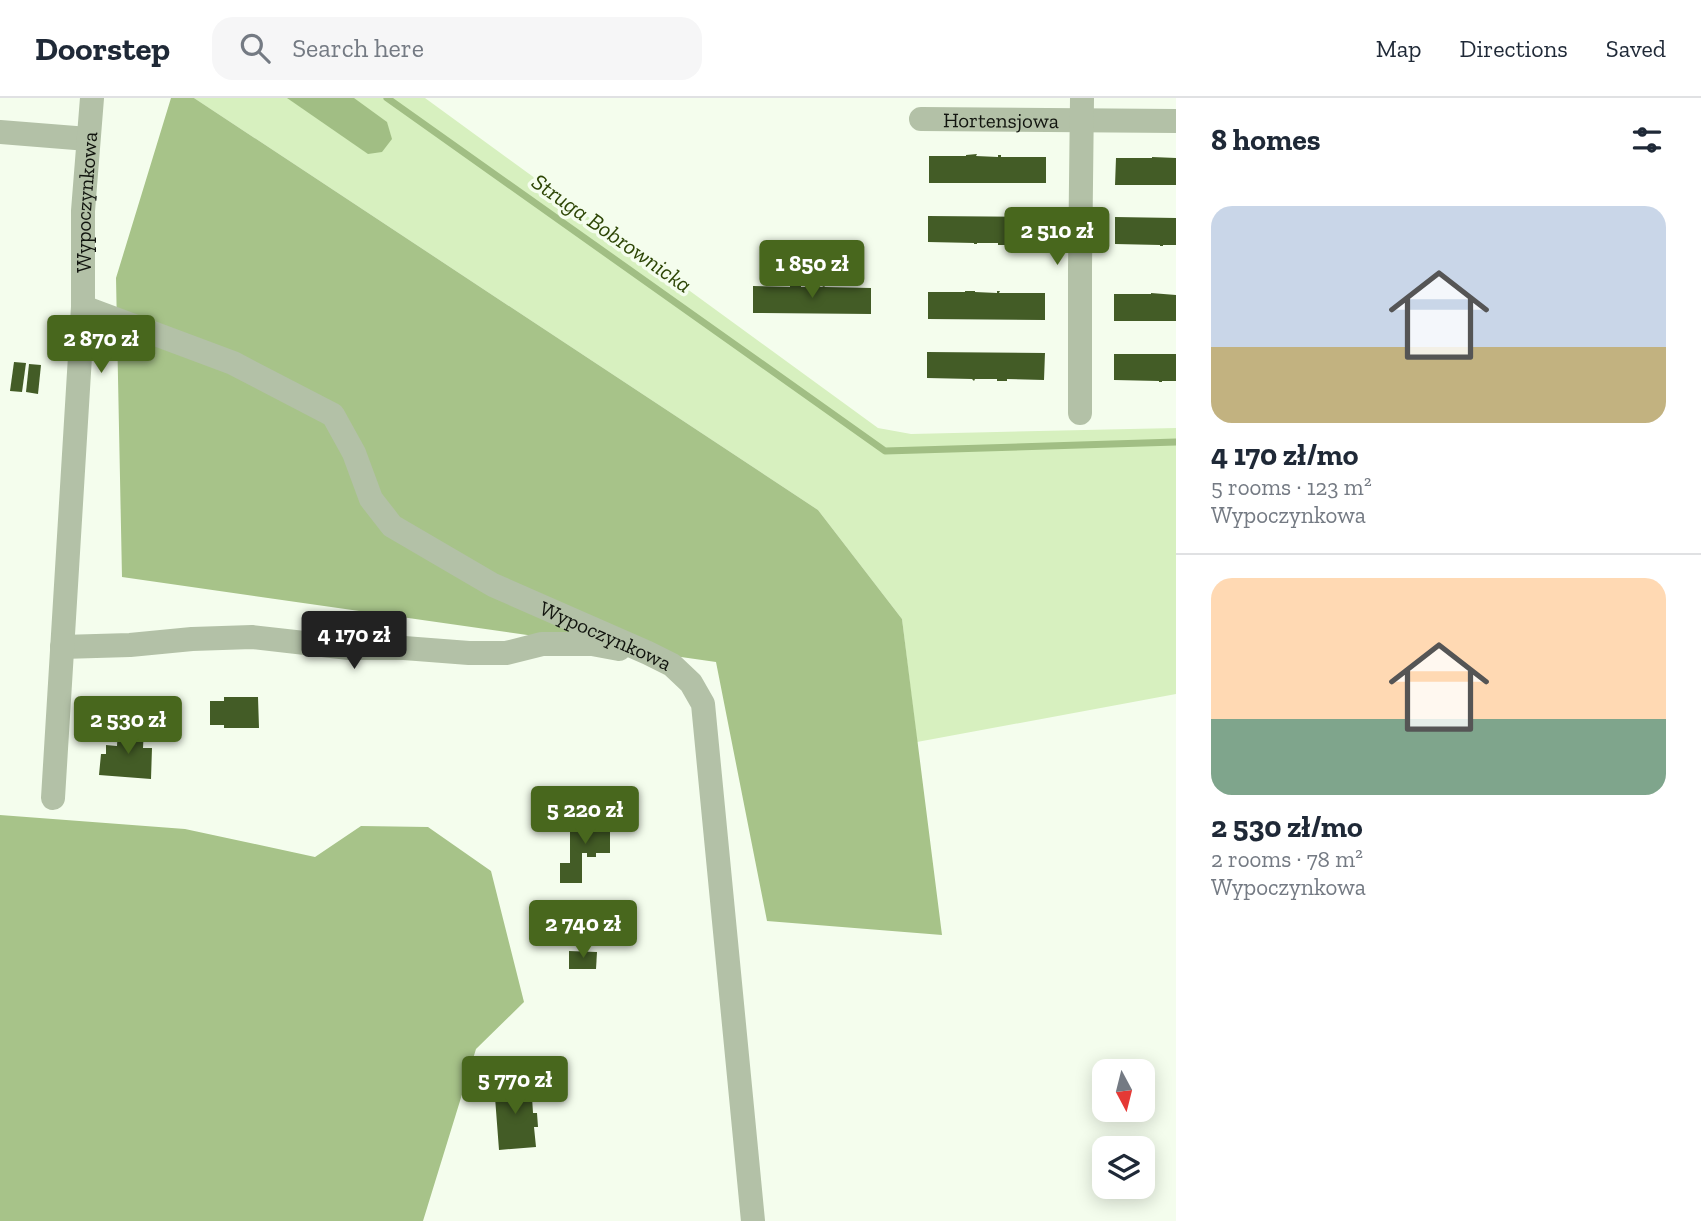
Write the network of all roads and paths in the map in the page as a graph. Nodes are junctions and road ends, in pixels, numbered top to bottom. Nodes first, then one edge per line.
1 (92, 98) edge
2 (1082, 109) edge
3 (921, 119) dead end
4 (1176, 121) edge
5 (0, 132) edge
6 (88, 139) junction
7 (83, 307) junction
8 (1080, 413) dead end
9 (62, 647) junction
10 (648, 653) junction
11 (52, 798) dead end
12 (752, 1221) edge

1 - 6 street, Wypoczynkowa
2 - 3 street, Hortensjowa
2 - 4 street, Hortensjowa
2 - 8 street, Hortensjowa
5 - 6 street
6 - 7 street, Wypoczynkowa
7 - 9 street, Wypoczynkowa
7 - 10 street, Wypoczynkowa
9 - 10 street
9 - 11 street, Wypoczynkowa
10 - 12 street, Wypoczynkowa

